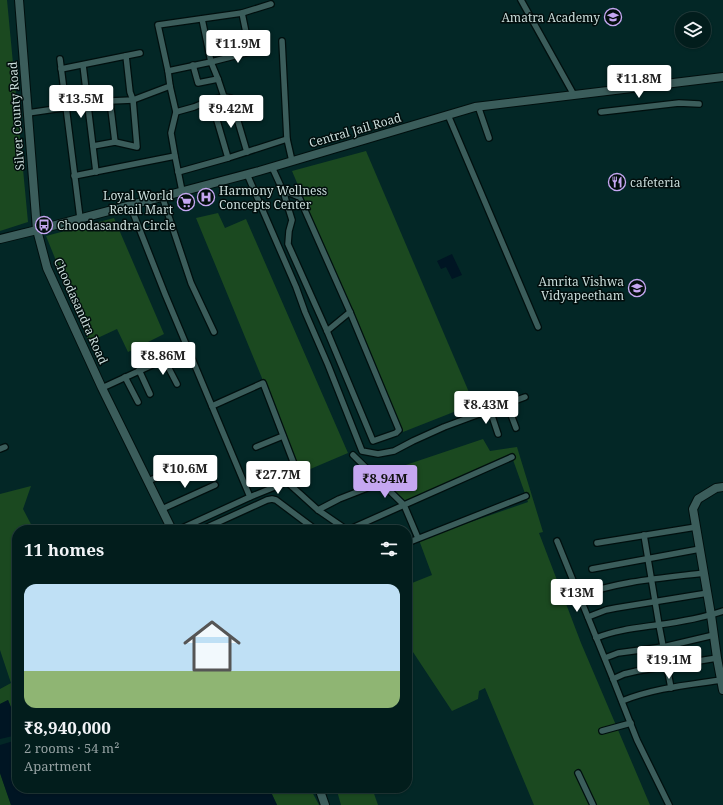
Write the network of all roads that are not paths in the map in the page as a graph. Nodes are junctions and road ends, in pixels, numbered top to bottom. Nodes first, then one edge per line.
1 (19, 0) edge
2 (521, 0) edge
3 (271, 4) dead end
4 (242, 12) junction
5 (202, 19) junction
6 (282, 41) dead end
7 (140, 53) dead end
8 (126, 56) junction
9 (60, 59) dead end
10 (211, 62) junction
11 (83, 65) junction
12 (192, 65) junction
13 (61, 69) junction
14 (168, 71) junction
15 (723, 77) edge
16 (218, 79) junction
17 (170, 86) junction
18 (574, 95) junction
19 (224, 97) junction
20 (133, 100) junction
21 (210, 100) junction
22 (110, 101) junction
23 (88, 104) junction
24 (699, 104) dead end
25 (478, 106) junction
26 (66, 108) junction
27 (176, 112) junction
28 (601, 112) dead end
29 (28, 113) junction
30 (448, 115) junction
31 (489, 138) dead end
32 (287, 139) junction
33 (116, 142) junction
34 (93, 146) junction
35 (247, 152) junction
36 (175, 156) junction
37 (228, 158) junction
38 (292, 161) junction
39 (272, 167) junction
40 (96, 172) junction
41 (178, 172) junction
42 (247, 174) junction
43 (74, 176) junction
44 (182, 191) junction
45 (283, 191) junction
46 (162, 196) junction
47 (130, 205) junction
48 (80, 218) junction
49 (37, 230) junction
50 (0, 239) edge
51 (350, 312) junction
52 (538, 327) dead end
53 (327, 331) junction
54 (214, 332) dead end
55 (176, 354) dead end
56 (164, 359) junction
57 (140, 370) junction
58 (125, 377) junction
59 (177, 384) dead end
60 (102, 388) junction
61 (150, 394) dead end
62 (525, 397) dead end
63 (138, 402) dead end
64 (507, 404) junction
65 (212, 406) junction
66 (490, 410) junction
67 (516, 428) dead end
68 (498, 434) dead end
69 (283, 436) junction
70 (256, 447) dead end
71 (352, 455) dead end
72 (512, 457) dead end
73 (198, 460) dead end
74 (148, 480) junction
75 (287, 482) junction
76 (380, 482) junction
77 (215, 485) dead end
78 (723, 487) edge
79 (526, 496) dead end
80 (250, 497) junction
81 (404, 505) junction
82 (162, 510) junction
83 (318, 510) junction
84 (170, 525) edge
85 (189, 525) edge
86 (212, 525) edge
87 (309, 525) edge
88 (340, 525) edge
89 (359, 525) edge
90 (696, 526) junction
91 (644, 535) junction
92 (418, 538) junction
93 (412, 541) edge
94 (556, 541) dead end
95 (597, 543) dead end
96 (700, 550) junction
97 (647, 559) junction
98 (592, 569) dead end
99 (704, 573) junction
100 (651, 579) junction
101 (708, 593) junction
102 (579, 596) junction
103 (654, 601) junction
104 (723, 611) edge
105 (711, 615) junction
106 (588, 617) junction
107 (659, 625) junction
108 (714, 635) junction
109 (596, 638) junction
110 (663, 647) junction
111 (605, 658) junction
112 (717, 658) junction
113 (667, 666) junction
114 (613, 679) junction
115 (721, 680) junction
116 (671, 688) junction
117 (723, 690) edge
118 (622, 701) junction
119 (631, 723) junction
120 (602, 732) dead end
121 (578, 773) dead end
122 (321, 793) edge
123 (325, 805) edge
124 (593, 805) edge
125 (669, 805) edge

1 - 29 street, Silver County Road
2 - 18 street
3 - 4 street
4 - 5 street
4 - 10 street
5 - 10 street
5 - 14 street
6 - 32 street
7 - 8 street
8 - 11 street
8 - 20 street
9 - 13 street
10 - 12 street
10 - 16 street
11 - 13 street
11 - 23 street
12 - 14 street
12 - 16 street
13 - 26 street
14 - 17 street
15 - 18 street, Central Jail Road
16 - 19 street
17 - 20 street
17 - 27 street
18 - 25 street, Central Jail Road
19 - 21 street
19 - 35 street
20 - 22 street
20 - 33 street
21 - 27 street
21 - 37 street
22 - 23 street
22 - 33 street
23 - 26 street
23 - 34 street
24 - 28 street
25 - 30 street, Central Jail Road
25 - 31 street
26 - 29 street
26 - 43 street
27 - 36 street
29 - 49 street, Silver County Road
30 - 38 street, Central Jail Road
30 - 52 street
32 - 35 street
32 - 38 street
33 - 34 street
34 - 40 street
35 - 37 street
36 - 40 street
36 - 41 street
37 - 41 street
38 - 39 street, Central Jail Road
39 - 42 street, Central Jail Road
39 - 45 street
40 - 43 street
41 - 44 street
42 - 44 street, Central Jail Road
42 - 66 street
43 - 48 street
44 - 46 street, Central Jail Road
45 - 51 street
45 - 53 street
46 - 47 street, Central Jail Road
46 - 54 street
47 - 48 street, Central Jail Road
47 - 65 street
48 - 49 street, Central Jail Road
49 - 50 street, Central Jail Road
49 - 60 street, Choodasandra Road
51 - 53 street
51 - 53 street
55 - 56 street
56 - 57 street
56 - 59 street
57 - 58 street
57 - 61 street
58 - 60 street
58 - 63 street
60 - 74 street, Choodasandra Road
62 - 64 street
64 - 66 street
64 - 67 street
65 - 69 street
65 - 80 street
66 - 68 street
69 - 70 street
69 - 75 street
71 - 76 street
72 - 81 street
73 - 74 street
74 - 82 street, Choodasandra Road
75 - 80 street
75 - 83 street
76 - 81 street
76 - 83 street
77 - 82 street
78 - 90 street
79 - 92 street
80 - 85 street
81 - 89 street
81 - 92 street
82 - 84 street, Choodasandra Road
83 - 88 street
86 - 87 street
90 - 91 street
90 - 96 street
91 - 95 street
91 - 97 street
92 - 93 street
94 - 102 street
96 - 97 street
96 - 99 street
97 - 98 street
97 - 100 street
99 - 100 street
99 - 101 street
100 - 102 street
100 - 103 street
101 - 103 street
101 - 105 street
102 - 106 street
103 - 106 street
103 - 107 street
104 - 105 street
105 - 107 street
105 - 108 street
106 - 109 street
107 - 109 street
107 - 110 street
108 - 110 street
108 - 112 street
109 - 111 street
110 - 111 street
110 - 113 street
111 - 114 street
112 - 113 street
112 - 115 street
113 - 114 street
113 - 116 street
114 - 118 street
115 - 116 street
115 - 117 street
116 - 118 street
118 - 119 street
119 - 120 street
119 - 125 street
121 - 124 street
122 - 123 street

